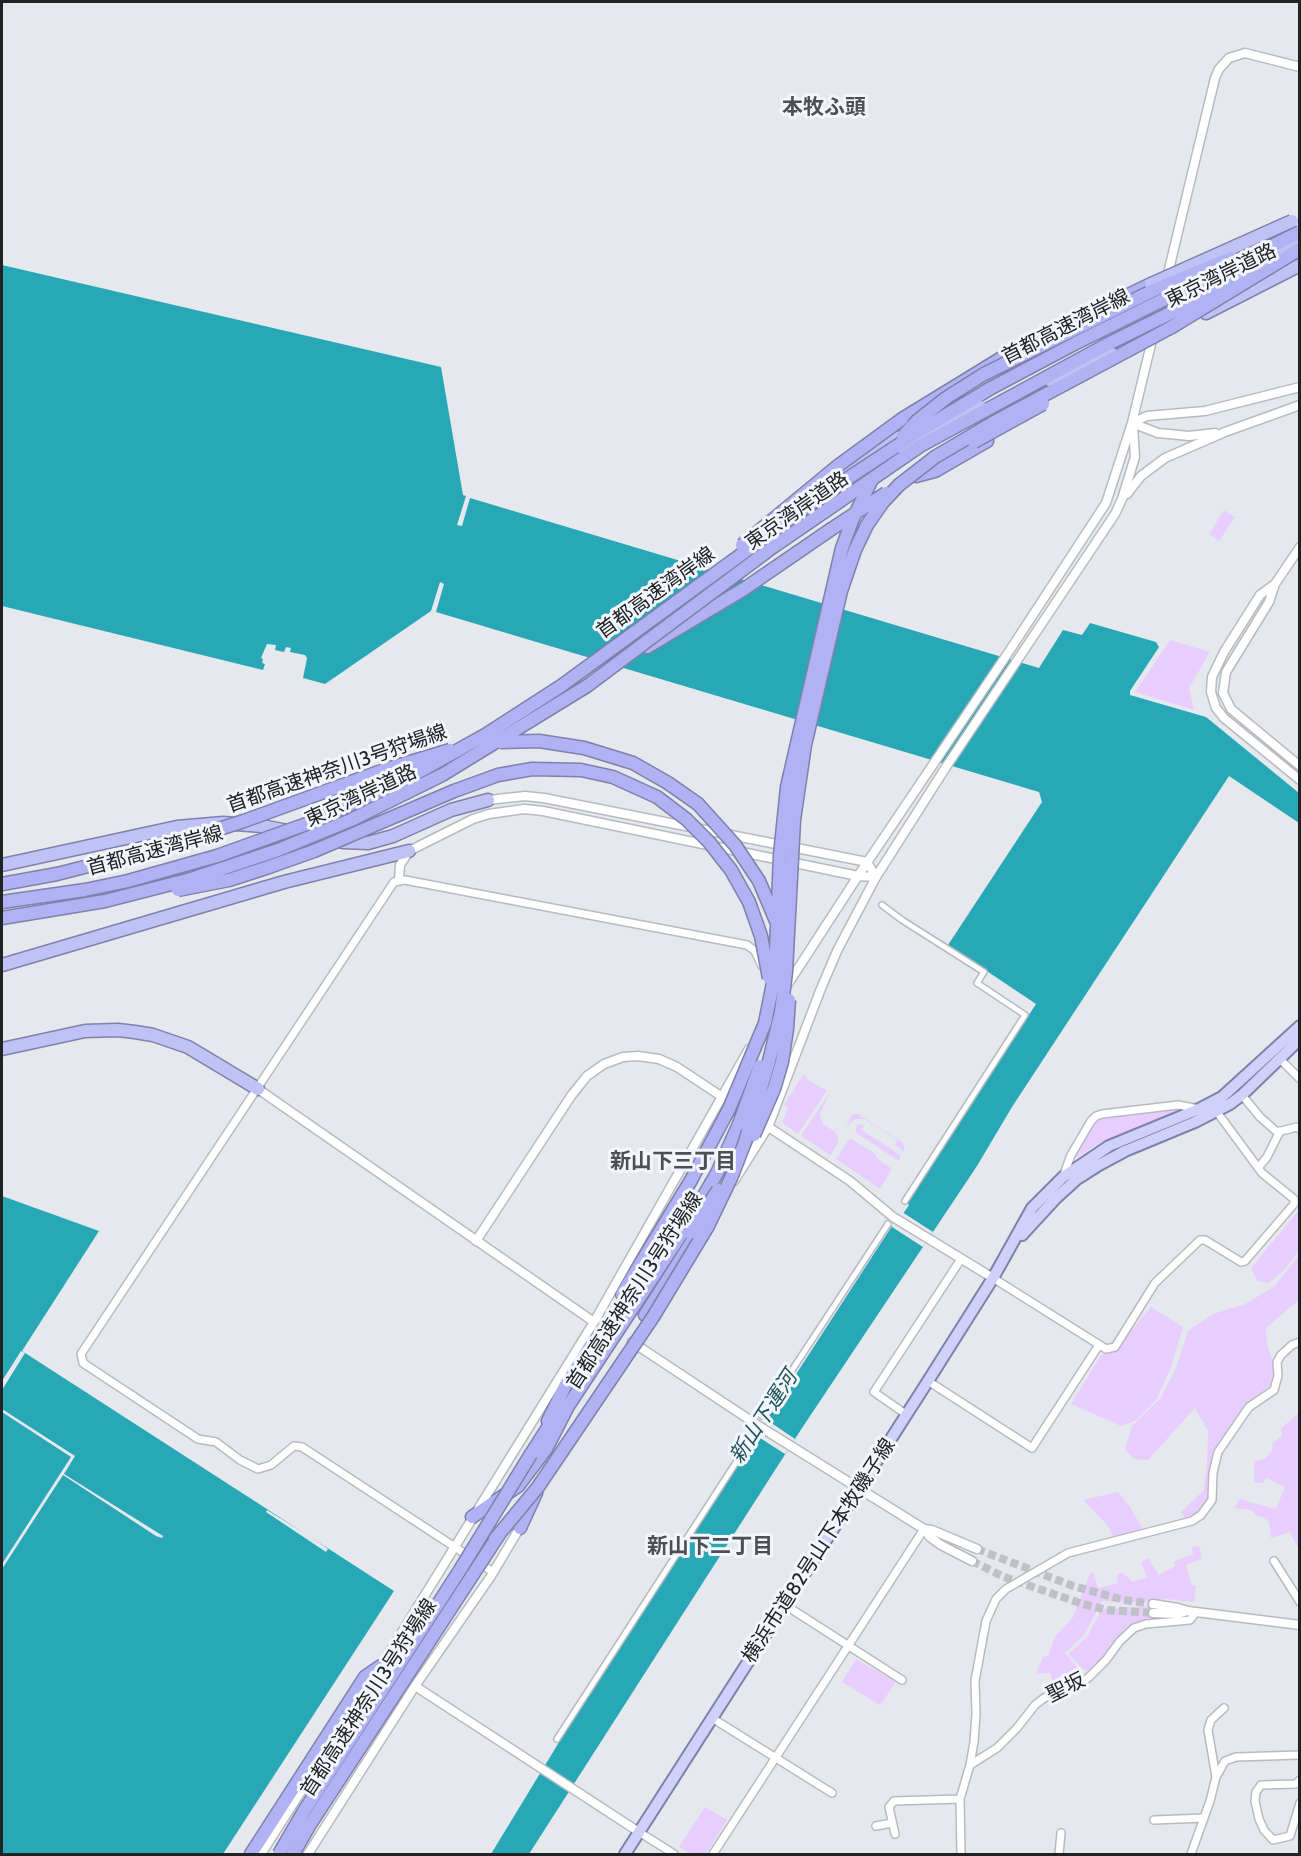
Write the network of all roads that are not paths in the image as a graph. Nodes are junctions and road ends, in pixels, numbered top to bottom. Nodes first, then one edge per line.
1 (1299, 67) edge
2 (1298, 225) edge
3 (1299, 237) edge
4 (1299, 247) edge
5 (1299, 265) edge
6 (1151, 284) junction
7 (1206, 313) junction
8 (1299, 387) edge
9 (1299, 405) edge
10 (1132, 423) junction
11 (933, 431) junction
12 (1225, 432) junction
13 (1122, 499) junction
14 (778, 524) junction
15 (1299, 547) edge
16 (1275, 584) junction
17 (687, 594) junction
18 (616, 665) junction
19 (1299, 766) edge
20 (1299, 780) edge
21 (488, 800) joint
22 (409, 851) junction
23 (867, 862) junction
24 (2, 865) edge
25 (858, 876) junction
26 (876, 877) junction
27 (399, 880) junction
28 (2, 884) edge
29 (105, 901) junction
30 (2, 902) edge
31 (882, 905) dead end
32 (2, 918) edge
33 (2, 965) edge
34 (782, 994) junction
35 (1299, 1026) edge
36 (1299, 1039) edge
37 (2, 1049) edge
38 (1278, 1060) junction
39 (1299, 1079) edge
40 (258, 1089) junction
41 (1242, 1095) junction
42 (722, 1097) junction
43 (767, 1107) junction
44 (1214, 1107) junction
45 (1199, 1109) junction
46 (739, 1124) junction
47 (768, 1127) junction
48 (1299, 1129) edge
49 (1280, 1131) junction
50 (1258, 1168) junction
51 (1063, 1177) junction
52 (906, 1201) dead end
53 (888, 1224) dead end
54 (476, 1241) junction
55 (1011, 1247) junction
56 (961, 1259) junction
57 (993, 1278) junction
58 (594, 1322) junction
59 (632, 1342) junction
60 (1299, 1342) edge
61 (1099, 1345) junction
62 (928, 1382) junction
63 (907, 1415) junction
64 (762, 1416) dead end
65 (744, 1450) dead end
66 (531, 1454) junction
67 (859, 1489) junction
68 (472, 1517) junction
69 (520, 1528) junction
70 (924, 1529) junction
71 (495, 1539) junction
72 (454, 1547) junction
73 (977, 1549) tunnel mouth
74 (972, 1561) tunnel mouth
75 (1274, 1561) dead end
76 (493, 1572) junction
77 (1299, 1602) edge
78 (785, 1605) junction
79 (1153, 1609) tunnel mouth
80 (1192, 1612) junction
81 (1299, 1625) edge
82 (848, 1645) junction
83 (381, 1666) junction
84 (902, 1680) dead end
85 (415, 1686) junction
86 (1224, 1708) dead end
87 (712, 1718) junction
88 (557, 1739) dead end
89 (1299, 1755) edge
90 (775, 1757) junction
91 (970, 1765) junction
92 (1216, 1777) junction
93 (1299, 1780) edge
94 (832, 1793) dead end
95 (960, 1799) junction
96 (1299, 1803) edge
97 (1204, 1818) junction
98 (1154, 1820) dead end
99 (892, 1823) junction
100 (876, 1826) dead end
101 (639, 1832) junction
102 (1061, 1833) dead end
103 (895, 1834) dead end
104 (251, 1854) edge
105 (261, 1854) edge
106 (279, 1854) edge
107 (293, 1854) edge
108 (308, 1854) edge
109 (625, 1854) edge
110 (674, 1854) edge
111 (713, 1854) edge
112 (961, 1854) edge
113 (1059, 1854) edge
114 (1191, 1854) edge

1 - 10 street
2 - 6 highway, bridge
2 - 17 highway, 首都高速湾岸線, bridge
2 - 66 highway, bridge
3 - 14 highway, 東京湾岸道路, bridge
4 - 11 highway, 東京湾岸道路, bridge
4 - 18 highway, 首都高速湾岸線, bridge
4 - 71 highway, bridge
5 - 7 highway
6 - 14 highway, bridge
6 - 17 highway, bridge
7 - 11 highway, bridge
7 - 18 highway, bridge
8 - 10 street
9 - 12 street
10 - 12 street
10 - 13 street
10 - 23 street
11 - 30 highway, 東京湾岸道路, bridge
12 - 13 street
13 - 26 street
14 - 30 highway, 東京湾岸道路, bridge
15 - 16 street
16 - 19 street
16 - 20 street
17 - 30 highway, 首都高速湾岸線, bridge
18 - 29 highway, 首都高速湾岸線, bridge
21 - 23 street
21 - 24 highway, bridge
22 - 25 street
22 - 27 street
22 - 33 highway
23 - 25 street
23 - 26 street
25 - 26 street
25 - 34 street
26 - 47 street
27 - 34 street
27 - 40 street
28 - 43 highway, 首都高速神奈川3号狩場線, bridge
29 - 32 highway, 首都高速湾岸線
29 - 46 highway, 首都高速神奈川3号狩場線, bridge
31 - 52 street
34 - 42 street
35 - 44 main road, 横浜市道82号山下本牧磯子線
36 - 38 main road, 横浜市道82号山下本牧磯子線
37 - 40 highway
38 - 39 street
38 - 41 main road, 横浜市道82号山下本牧磯子線
40 - 54 street
40 - 72 street
41 - 44 main road, 横浜市道82号山下本牧磯子線
41 - 49 street
42 - 47 street
42 - 54 street
42 - 58 street
43 - 69 highway, bridge
43 - 71 highway, 首都高速神奈川3号狩場線, bridge
44 - 45 main road, 横浜市道82号山下本牧磯子線
44 - 50 street
44 - 55 main road, 横浜市道82号山下本牧磯子線
45 - 51 main road, 横浜市道82号山下本牧磯子線
45 - 51 street
46 - 66 highway, 首都高速神奈川3号狩場線
46 - 68 highway
47 - 56 street
47 - 59 street
48 - 49 street
49 - 50 street
50 - 61 street
51 - 55 main road, 横浜市道82号山下本牧磯子線
53 - 64 street
54 - 58 street
55 - 57 main road, 横浜市道82号山下本牧磯子線
56 - 57 street
56 - 63 street
57 - 61 street
57 - 62 main road, 横浜市道82号山下本牧磯子線
58 - 68 street
59 - 67 street
59 - 69 street
60 - 91 street
61 - 62 street
62 - 63 main road, 横浜市道82号山下本牧磯子線
63 - 67 main road, 横浜市道82号山下本牧磯子線
65 - 88 street
66 - 106 highway, 首都高速神奈川3号狩場線, bridge
67 - 70 street
67 - 78 main road, 横浜市道82号山下本牧磯子線
68 - 72 street
69 - 76 street
70 - 73 street
70 - 74 street
70 - 82 street
71 - 107 highway, 首都高速神奈川3号狩場線, bridge
72 - 76 street
72 - 83 street
75 - 77 street
76 - 85 street
78 - 82 street
78 - 87 main road, 横浜市道82号山下本牧磯子線
79 - 80 street
80 - 81 street
80 - 91 street, 聖坂
82 - 84 street
82 - 90 street
83 - 85 street
83 - 104 highway
83 - 105 street
85 - 101 street
85 - 108 street
86 - 92 street
87 - 90 street
87 - 101 main road, 横浜市道82号山下本牧磯子線
89 - 92 street
90 - 94 street
90 - 111 street
91 - 95 street
92 - 97 street
93 - 96 street
95 - 99 street
95 - 112 street
97 - 98 street
97 - 114 street
99 - 100 street
99 - 103 street
101 - 109 main road, 横浜市道82号山下本牧磯子線
101 - 110 street
102 - 113 street

